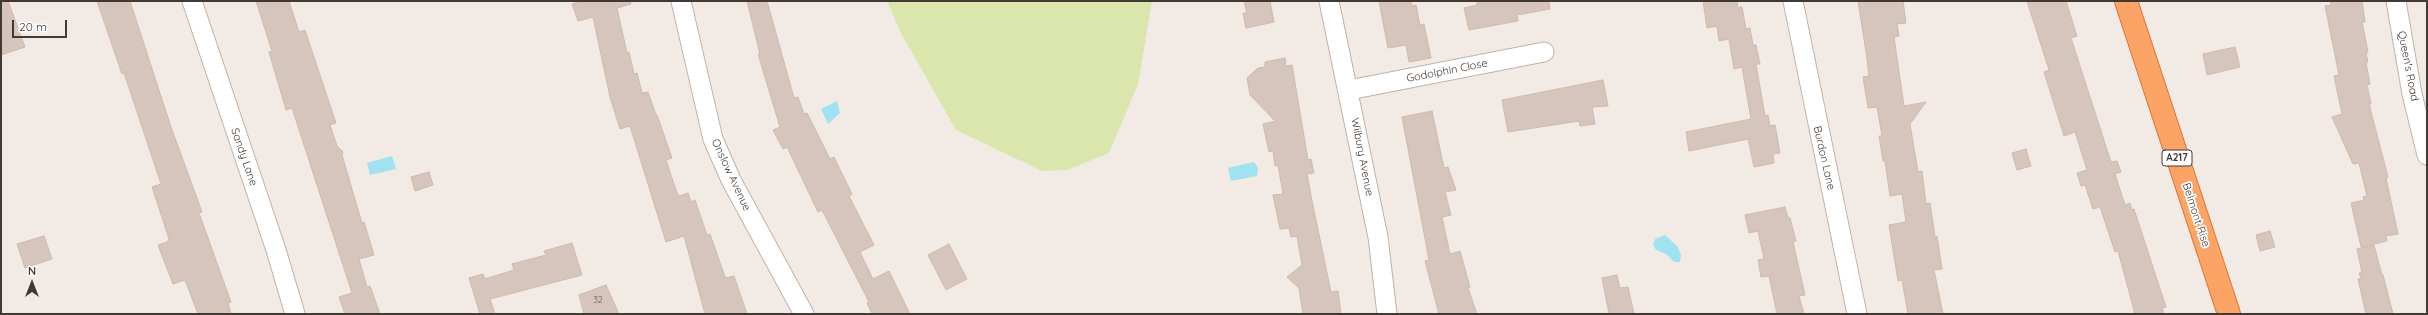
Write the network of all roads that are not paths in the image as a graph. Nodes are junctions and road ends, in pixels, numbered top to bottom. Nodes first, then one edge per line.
1 (192, 1) edge
2 (681, 1) edge
3 (1329, 1) edge
4 (1793, 1) edge
5 (2126, 1) edge
6 (2396, 1) edge
7 (1544, 52) dead end
8 (1349, 90) junction
9 (2427, 155) edge
10 (295, 314) edge
11 (804, 314) edge
12 (1387, 314) edge
13 (1857, 314) edge
14 (2228, 314) edge

1 - 10 street, Sandy Lane
2 - 11 street, Onslow Avenue
3 - 8 street, Wilbury Avenue
4 - 13 street, Burdon Lane
5 - 14 highway, Belmont Rise / A217
6 - 9 street, Queen's Road
7 - 8 street, Godolphin Close
8 - 12 street, Wilbury Avenue

